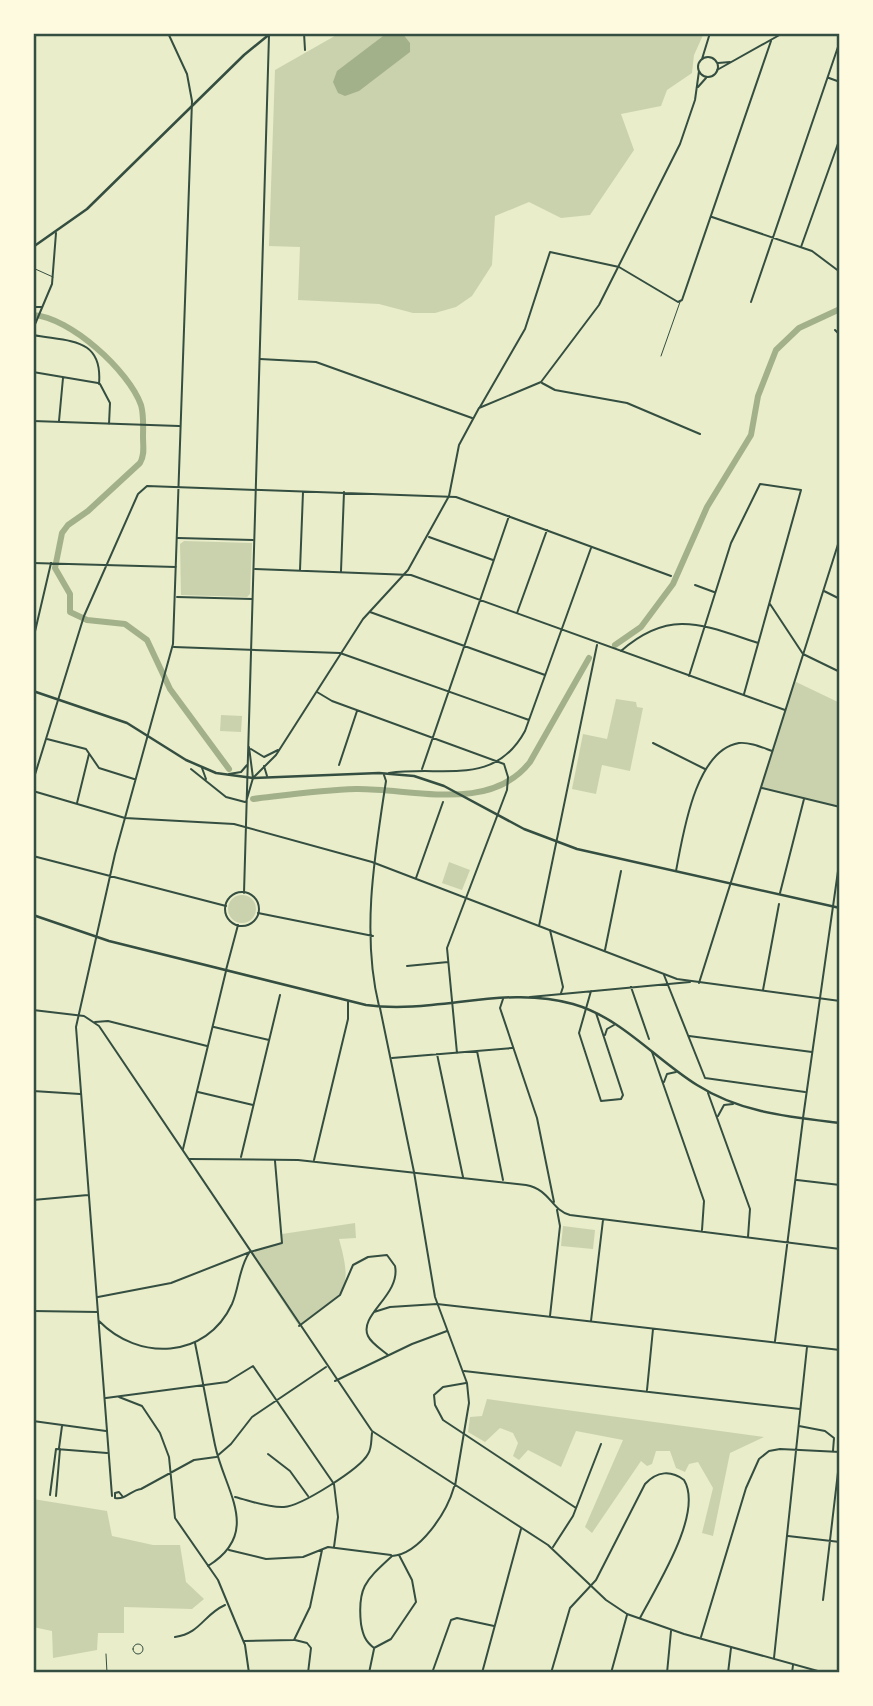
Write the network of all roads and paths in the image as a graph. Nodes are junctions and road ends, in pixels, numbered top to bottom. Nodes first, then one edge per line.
1 (168, 33) edge
2 (303, 33) edge
3 (710, 33) edge
4 (783, 33) edge
5 (269, 34) edge
6 (771, 39) junction
7 (840, 41) edge
8 (705, 47) junction
9 (305, 50) dead end
10 (710, 57) junction
11 (702, 59) junction
12 (731, 62) junction
13 (717, 63) junction
14 (717, 70) junction
15 (699, 71) junction
16 (708, 77) junction
17 (828, 77) junction
18 (840, 82) edge
19 (697, 88) junction
20 (192, 107) junction
21 (840, 138) edge
22 (711, 217) junction
23 (56, 233) junction
24 (773, 237) junction
25 (33, 247) edge
26 (801, 248) junction
27 (619, 267) junction
28 (33, 268) edge
29 (840, 272) edge
30 (53, 277) junction
31 (680, 302) junction
32 (751, 302) dead end
33 (33, 307) edge
34 (42, 307) junction
35 (33, 329) edge
36 (835, 330) dead end
37 (33, 335) edge
38 (840, 335) edge
39 (661, 356) dead end
40 (260, 359) junction
41 (33, 372) edge
42 (63, 378) junction
43 (541, 382) junction
44 (99, 384) junction
45 (480, 408) junction
46 (472, 418) junction
47 (33, 421) edge
48 (59, 422) junction
49 (109, 424) junction
50 (181, 426) junction
51 (700, 434) dead end
52 (179, 487) junction
53 (256, 490) junction
54 (303, 491) junction
55 (344, 492) junction
56 (449, 496) junction
57 (509, 516) junction
58 (547, 530) junction
59 (429, 537) junction
60 (178, 538) junction
61 (840, 538) edge
62 (254, 540) junction
63 (592, 547) junction
64 (493, 560) junction
65 (33, 563) edge
66 (52, 563) junction
67 (107, 565) junction
68 (177, 567) junction
69 (254, 569) junction
70 (300, 571) junction
71 (341, 572) junction
72 (404, 575) junction
73 (671, 576) dead end
74 (695, 585) dead end
75 (823, 590) junction
76 (716, 592) junction
77 (176, 597) junction
78 (253, 599) junction
79 (840, 599) edge
80 (479, 600) junction
81 (769, 603) junction
82 (369, 612) junction
83 (517, 614) junction
84 (705, 626) junction
85 (561, 630) junction
86 (33, 640) edge
87 (598, 643) junction
88 (758, 643) junction
89 (463, 645) junction
90 (172, 647) junction
91 (251, 649) junction
92 (620, 652) junction
93 (340, 653) junction
94 (803, 654) junction
95 (840, 672) edge
96 (545, 675) junction
97 (689, 676) junction
98 (33, 691) edge
99 (447, 691) junction
100 (316, 692) junction
101 (743, 695) junction
102 (58, 699) junction
103 (358, 710) junction
104 (785, 710) junction
105 (529, 720) junction
106 (146, 733) junction
107 (432, 736) junction
108 (46, 739) junction
109 (653, 743) dead end
110 (249, 746) junction
111 (279, 749) junction
112 (772, 751) junction
113 (89, 752) junction
114 (248, 761) junction
115 (500, 761) junction
116 (267, 762) junction
117 (339, 765) dead end
118 (201, 767) junction
119 (191, 769) dead end
120 (422, 769) junction
121 (706, 770) junction
122 (381, 773) junction
123 (388, 773) junction
124 (222, 774) junction
125 (248, 778) junction
126 (253, 778) junction
127 (270, 778) junction
128 (135, 779) junction
129 (33, 780) edge
130 (208, 783) junction
131 (761, 788) junction
132 (33, 791) edge
133 (804, 799) junction
134 (246, 802) junction
135 (443, 802) dead end
136 (76, 804) junction
137 (840, 807) edge
138 (497, 815) junction
139 (125, 818) junction
140 (245, 827) junction
141 (556, 842) junction
142 (33, 856) edge
143 (840, 856) edge
144 (372, 862) junction
145 (621, 872) dead end
146 (675, 872) junction
147 (111, 876) junction
148 (416, 878) junction
149 (729, 884) junction
150 (244, 893) junction
151 (780, 895) junction
152 (466, 898) junction
153 (779, 904) dead end
154 (226, 905) junction
155 (832, 906) junction
156 (840, 908) edge
157 (258, 913) junction
158 (33, 915) edge
159 (238, 924) junction
160 (539, 926) junction
161 (550, 930) junction
162 (373, 936) junction
163 (96, 937) junction
164 (604, 951) junction
165 (448, 962) junction
166 (407, 966) dead end
167 (226, 970) junction
168 (664, 975) junction
169 (690, 982) junction
170 (699, 983) junction
171 (669, 984) junction
172 (631, 986) junction
173 (563, 987) junction
174 (591, 990) junction
175 (762, 991) junction
176 (573, 992) junction
177 (560, 993) junction
178 (280, 995) dead end
179 (529, 997) junction
180 (507, 998) junction
181 (820, 998) junction
182 (348, 1001) junction
183 (840, 1001) edge
184 (452, 1002) junction
185 (380, 1007) junction
186 (585, 1008) junction
187 (33, 1010) edge
188 (596, 1012) junction
189 (77, 1014) junction
190 (95, 1022) junction
191 (619, 1026) junction
192 (213, 1027) junction
193 (688, 1036) junction
194 (649, 1038) dead end
195 (269, 1040) junction
196 (606, 1040) junction
197 (208, 1046) junction
198 (514, 1048) junction
199 (477, 1051) junction
200 (652, 1051) junction
201 (812, 1052) junction
202 (457, 1053) junction
203 (437, 1054) junction
204 (391, 1058) junction
205 (680, 1074) junction
206 (664, 1083) junction
207 (33, 1091) edge
208 (197, 1091) junction
209 (707, 1091) junction
210 (807, 1092) junction
211 (80, 1094) junction
212 (253, 1105) junction
213 (736, 1105) junction
214 (718, 1117) junction
215 (803, 1119) junction
216 (840, 1123) edge
217 (183, 1151) junction
218 (240, 1159) junction
219 (188, 1160) junction
220 (275, 1160) junction
221 (314, 1161) junction
222 (414, 1172) junction
223 (463, 1178) junction
224 (796, 1180) junction
225 (504, 1182) junction
226 (840, 1185) edge
227 (89, 1195) junction
228 (33, 1200) edge
229 (555, 1206) junction
230 (603, 1219) junction
231 (702, 1232) junction
232 (748, 1238) junction
233 (788, 1243) junction
234 (840, 1249) edge
235 (250, 1252) junction
236 (97, 1298) junction
237 (437, 1304) junction
238 (33, 1311) edge
239 (98, 1312) junction
240 (374, 1312) junction
241 (550, 1317) junction
242 (99, 1321) junction
243 (591, 1321) junction
244 (299, 1326) junction
245 (653, 1328) junction
246 (448, 1331) junction
247 (775, 1342) junction
248 (195, 1343) junction
249 (807, 1346) junction
250 (840, 1350) edge
251 (388, 1356) junction
252 (326, 1367) junction
253 (463, 1371) junction
254 (335, 1381) junction
255 (467, 1383) junction
256 (204, 1385) junction
257 (647, 1392) junction
258 (114, 1396) junction
259 (105, 1398) junction
260 (278, 1400) junction
261 (800, 1409) junction
262 (33, 1421) edge
263 (62, 1425) junction
264 (798, 1426) junction
265 (107, 1431) junction
266 (372, 1432) junction
267 (464, 1435) junction
268 (601, 1444) dead end
269 (58, 1449) junction
270 (796, 1449) junction
271 (833, 1451) junction
272 (108, 1453) junction
273 (268, 1454) dead end
274 (840, 1454) edge
275 (218, 1456) junction
276 (170, 1471) junction
277 (333, 1482) junction
278 (455, 1486) junction
279 (50, 1495) dead end
280 (56, 1496) dead end
281 (112, 1496) dead end
282 (123, 1497) dead end
283 (235, 1497) junction
284 (309, 1497) junction
285 (576, 1508) junction
286 (521, 1528) junction
287 (787, 1536) junction
288 (831, 1542) junction
289 (840, 1542) edge
290 (334, 1547) junction
291 (552, 1548) junction
292 (228, 1550) junction
293 (322, 1550) junction
294 (399, 1555) junction
295 (391, 1556) junction
296 (208, 1566) junction
297 (591, 1585) junction
298 (823, 1600) dead end
299 (226, 1605) junction
300 (627, 1614) junction
301 (639, 1619) junction
302 (495, 1626) junction
303 (671, 1630) junction
304 (175, 1637) dead end
305 (700, 1638) junction
306 (294, 1640) junction
307 (243, 1642) junction
308 (731, 1647) junction
309 (374, 1648) junction
310 (106, 1654) dead end
311 (774, 1659) junction
312 (793, 1664) junction
313 (107, 1673) edge
314 (249, 1673) edge
315 (308, 1673) edge
316 (369, 1673) edge
317 (432, 1673) edge
318 (482, 1673) edge
319 (551, 1673) edge
320 (611, 1673) edge
321 (667, 1673) edge
322 (728, 1673) edge
323 (792, 1673) edge
324 (825, 1673) edge

1 - 20 street
2 - 9 street
3 - 8 street
4 - 6 street
5 - 20 main road
5 - 40 street
6 - 12 street
6 - 22 street
7 - 17 street
8 - 10 street
8 - 11 street
10 - 11 street
10 - 13 street
11 - 15 street
12 - 13 street
12 - 14 street
13 - 14 street
14 - 16 street
15 - 16 street
15 - 19 street
16 - 19 street
17 - 18 street
17 - 24 street
19 - 27 street
20 - 23 main road
20 - 50 street
21 - 26 street
22 - 24 street
22 - 31 street
23 - 25 main road
23 - 30 street
24 - 26 street
24 - 32 street
26 - 29 street
27 - 31 street
27 - 43 street
27 - 45 street
28 - 30 lane
30 - 34 street
31 - 39 lane
33 - 34 street
34 - 35 street
36 - 38 street
37 - 44 street
40 - 46 street
40 - 53 street
41 - 42 street
42 - 44 street
42 - 48 street
43 - 45 street
43 - 51 street
44 - 49 street
45 - 46 street
46 - 56 street
47 - 48 street
48 - 49 street
49 - 50 street
50 - 52 street
52 - 53 street
52 - 60 street
52 - 67 street
53 - 54 street
53 - 62 street
54 - 55 street
54 - 70 street
55 - 56 street
55 - 71 street
56 - 57 street
56 - 59 street
57 - 58 street
57 - 64 street
58 - 63 street
58 - 83 street
59 - 64 street
59 - 72 street
60 - 62 street
60 - 68 street
61 - 75 street
62 - 69 street
63 - 73 street
63 - 85 street
64 - 80 street
65 - 66 street
66 - 67 street
66 - 86 street
67 - 68 street
67 - 102 street
68 - 77 street
69 - 70 street
69 - 78 street
70 - 71 street
71 - 72 street
72 - 80 street
72 - 82 street
74 - 76 street
75 - 79 street
75 - 94 street
76 - 81 street
76 - 84 street
77 - 78 street
77 - 90 street
78 - 91 street
80 - 83 street
80 - 89 street
81 - 88 street
81 - 94 street
82 - 89 street
82 - 93 street
83 - 85 street
84 - 88 street
84 - 92 street
84 - 97 street
85 - 87 street
85 - 96 street
87 - 92 street
87 - 141 street
88 - 101 street
89 - 96 street
89 - 99 street
90 - 91 street
90 - 106 street
91 - 93 street
91 - 110 street
92 - 97 street
93 - 99 street
93 - 100 street
94 - 95 street
94 - 104 street
96 - 105 street
97 - 101 street
98 - 102 main road
99 - 105 street
99 - 107 street
100 - 103 street
100 - 111 street
101 - 104 street
102 - 106 main road
102 - 108 street
103 - 107 street
103 - 117 street
104 - 112 street
105 - 115 street
106 - 118 main road
106 - 128 street
107 - 115 street
107 - 120 street
108 - 113 street
108 - 129 street
109 - 121 street
110 - 111 street
110 - 114 street
110 - 126 street
111 - 116 street
112 - 121 street
112 - 131 street
113 - 128 street
113 - 136 street
114 - 124 street
114 - 125 street
115 - 120 street
115 - 138 street
116 - 126 street
116 - 127 street
118 - 124 main road
118 - 130 street
119 - 130 street
120 - 123 street
121 - 146 street
122 - 123 main road
122 - 127 main road
122 - 144 street
123 - 138 main road
124 - 125 main road
125 - 126 main road
125 - 134 street
126 - 127 main road
126 - 134 street
128 - 139 street
130 - 134 street
131 - 133 street
131 - 149 street
132 - 136 street
133 - 137 street
133 - 151 street
134 - 140 street
135 - 148 street
136 - 139 street
138 - 141 main road
138 - 152 street
139 - 140 street
139 - 147 street
140 - 144 street
140 - 150 street
141 - 146 main road
141 - 160 street
142 - 147 street
143 - 155 street
144 - 148 street
144 - 162 street
145 - 164 street
146 - 149 main road
147 - 154 street
147 - 163 street
148 - 152 street
149 - 151 main road
149 - 170 street
150 - 154 street
150 - 157 street
151 - 155 main road
152 - 160 street
152 - 165 street
153 - 175 street
154 - 159 street
155 - 156 main road
155 - 181 street
157 - 159 street
157 - 162 street
158 - 163 main road
159 - 167 street
160 - 161 street
161 - 164 street
161 - 173 street
162 - 185 street
163 - 167 main road
163 - 189 street
164 - 168 street
165 - 166 street
165 - 184 street
167 - 182 main road
167 - 192 street
168 - 169 street
168 - 171 street
169 - 170 street
169 - 171 street
170 - 175 street
171 - 172 street
171 - 193 street
172 - 174 street
172 - 194 street
173 - 176 street
173 - 177 street
174 - 176 street
174 - 186 street
175 - 181 street
176 - 177 street
177 - 179 street
178 - 195 street
179 - 180 main road
179 - 186 main road
180 - 184 main road
180 - 198 street
181 - 183 street
181 - 201 street
182 - 185 main road
182 - 221 street
184 - 185 main road
184 - 202 street
185 - 204 street
186 - 188 main road
186 - 196 street
187 - 189 street
188 - 191 main road
188 - 196 street
189 - 190 street
189 - 211 street
190 - 197 street
190 - 217 street
191 - 196 street
191 - 200 main road
192 - 195 street
192 - 197 street
193 - 201 street
193 - 210 street
195 - 212 street
197 - 208 street
198 - 199 street
198 - 229 street
199 - 202 street
199 - 225 street
200 - 205 main road
200 - 206 street
201 - 210 street
202 - 203 street
203 - 204 street
203 - 223 street
204 - 222 street
205 - 206 street
205 - 209 main road
206 - 231 street
207 - 211 street
208 - 212 street
208 - 217 street
209 - 213 main road
209 - 214 street
210 - 215 street
211 - 227 street
212 - 218 street
213 - 214 street
213 - 215 main road
214 - 232 street
215 - 216 main road
215 - 224 street
217 - 219 street
218 - 219 street
218 - 220 street
219 - 235 street
220 - 221 street
220 - 235 street
221 - 222 street
222 - 223 street
222 - 237 street
223 - 225 street
224 - 226 street
224 - 233 street
225 - 229 street
227 - 228 street
227 - 236 street
229 - 230 street
229 - 241 street
230 - 231 street
230 - 243 street
231 - 232 street
232 - 233 street
233 - 234 street
233 - 247 street
235 - 236 street
235 - 244 street
235 - 248 street
236 - 239 street
237 - 240 street
237 - 241 street
237 - 246 street
238 - 239 street
239 - 242 street
240 - 244 street
240 - 251 street
241 - 243 street
242 - 248 street
242 - 259 street
243 - 245 street
244 - 252 street
245 - 247 street
245 - 257 street
246 - 251 street
246 - 253 street
247 - 249 street
248 - 256 street
249 - 250 street
249 - 261 street
251 - 254 street
252 - 254 street
252 - 260 street
253 - 255 street
253 - 257 street
254 - 266 street
255 - 267 street
255 - 267 street
256 - 258 street
256 - 260 street
256 - 275 street
257 - 261 street
258 - 259 street
258 - 276 street
259 - 265 street
260 - 275 street
260 - 277 street
261 - 264 street
262 - 263 street
263 - 265 street
263 - 269 street
264 - 270 street
264 - 271 street
265 - 272 street
266 - 277 street
266 - 278 street
267 - 278 street
267 - 285 street
268 - 285 street
269 - 272 street
269 - 279 street
269 - 280 street
270 - 271 street
270 - 287 street
270 - 305 street
271 - 274 street
272 - 281 street
273 - 284 street
274 - 288 street
275 - 276 street
275 - 283 street
276 - 282 street
276 - 296 street
277 - 284 street
277 - 290 street
278 - 286 street
278 - 294 street
283 - 284 street
283 - 292 street
285 - 291 street
286 - 291 street
286 - 302 street
287 - 288 street
287 - 311 street
288 - 289 street
288 - 298 street
290 - 293 street
290 - 295 street
291 - 297 street
292 - 293 street
292 - 296 street
293 - 306 street
294 - 295 street
294 - 309 street
295 - 309 street
296 - 299 street
297 - 300 street
297 - 301 street
297 - 319 street
299 - 304 street
299 - 307 street
300 - 301 street
300 - 320 street
301 - 303 street
302 - 317 street
302 - 318 street
303 - 305 street
303 - 321 street
305 - 308 street
306 - 307 street
306 - 315 street
307 - 314 street
308 - 311 street
308 - 322 street
309 - 316 street
310 - 313 lane
311 - 312 street
312 - 323 street
312 - 324 street

